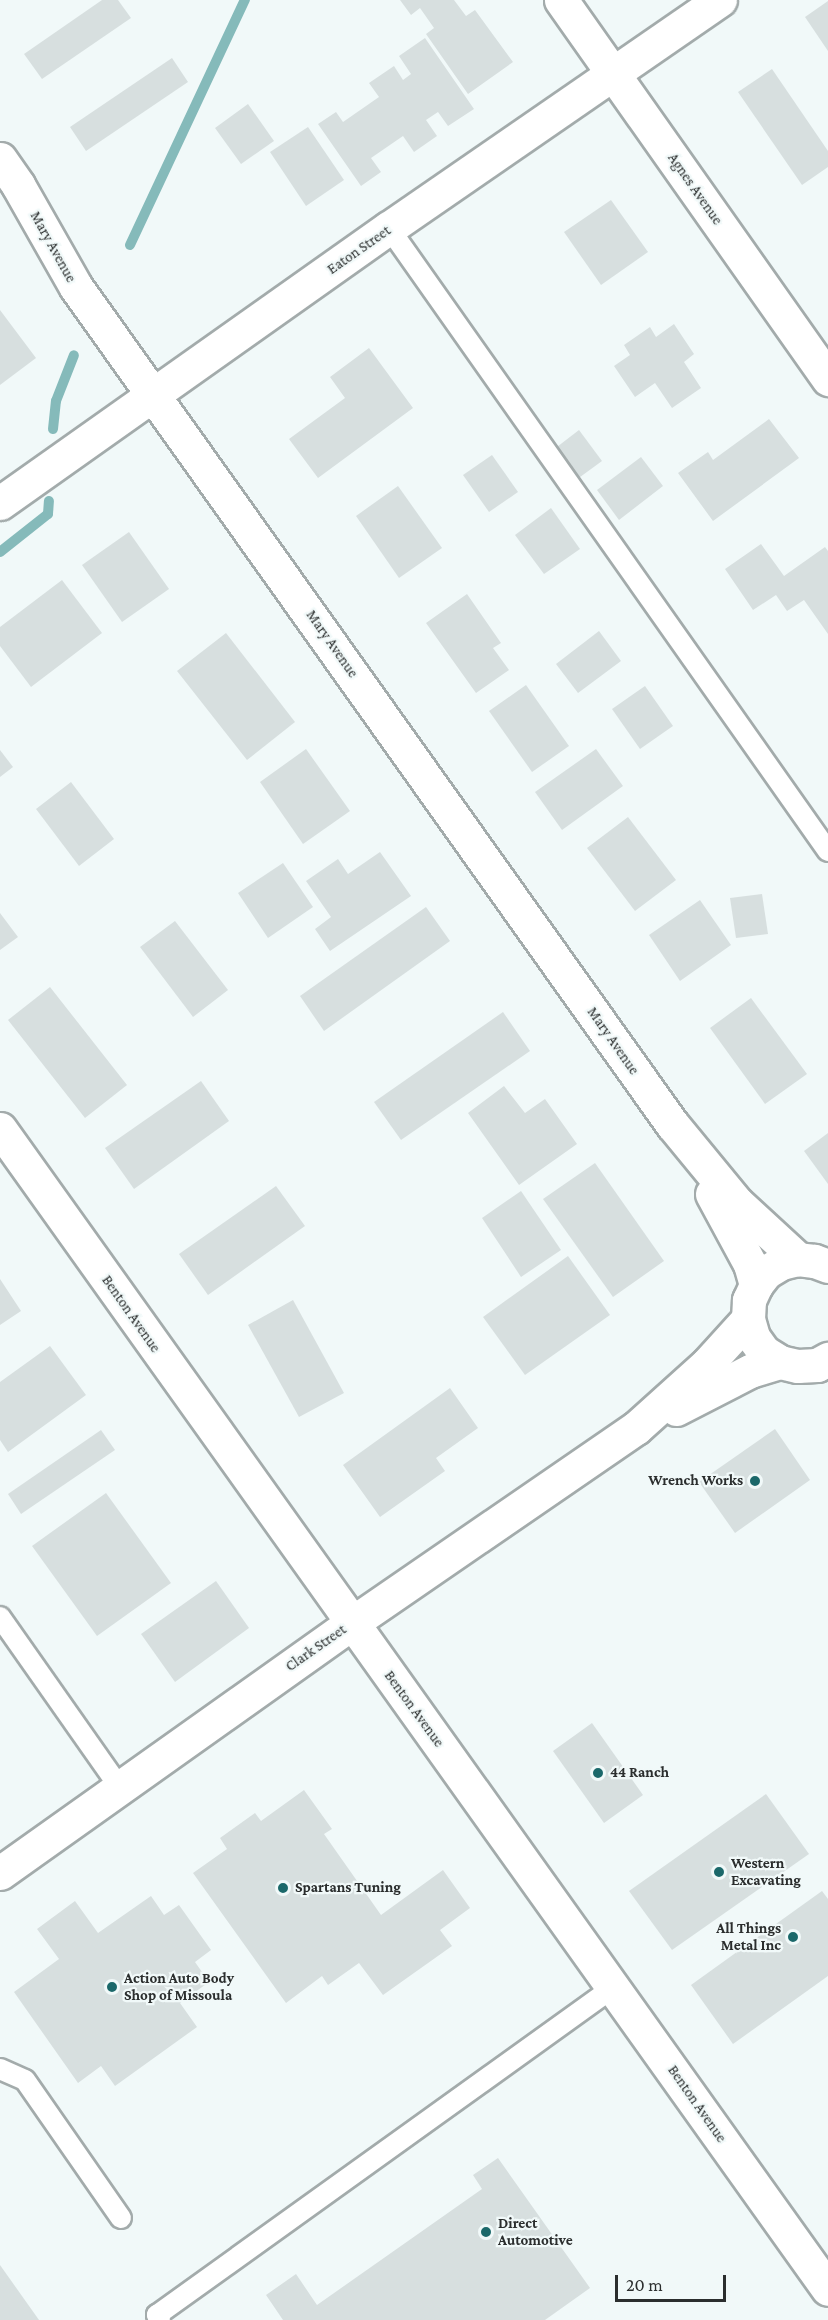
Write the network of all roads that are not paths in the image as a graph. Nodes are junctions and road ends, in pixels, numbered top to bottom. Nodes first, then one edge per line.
1 (561, 0) edge
2 (720, 0) edge
3 (613, 72) junction
4 (0, 159) edge
5 (389, 228) junction
6 (828, 379) edge
7 (154, 395) junction
8 (0, 503) edge
9 (828, 851) edge
10 (672, 1124) junction
11 (0, 1129) edge
12 (813, 1263) edge
13 (756, 1285) junction
14 (748, 1319) junction
15 (802, 1363) edge
16 (828, 1384) edge
17 (636, 1428) junction
18 (0, 1617) edge
19 (352, 1623) junction
20 (120, 1788) junction
21 (0, 1873) edge
22 (614, 1986) junction
23 (0, 2069) edge
24 (121, 2217) dead end
25 (828, 2289) edge
26 (160, 2320) edge

1 - 3 street, Agnes Avenue
2 - 3 street, Eaton Street
3 - 5 street, Eaton Street
3 - 6 street, Agnes Avenue
4 - 7 street, Mary Avenue
5 - 7 street, Eaton Street
5 - 9 lane
7 - 8 street, Eaton Street
7 - 10 street, Mary Avenue
10 - 12 street, Mary Avenue
10 - 13 street, Mary Avenue
11 - 19 street, Benton Avenue
12 - 13 street
13 - 14 street
14 - 15 street
14 - 17 street
15 - 16 street
15 - 17 street
17 - 19 street, Clark Street
18 - 20 lane
19 - 20 street, Clark Street
19 - 22 street, Benton Avenue
20 - 21 street, Clark Street
22 - 25 street, Benton Avenue
22 - 26 lane
23 - 24 lane

